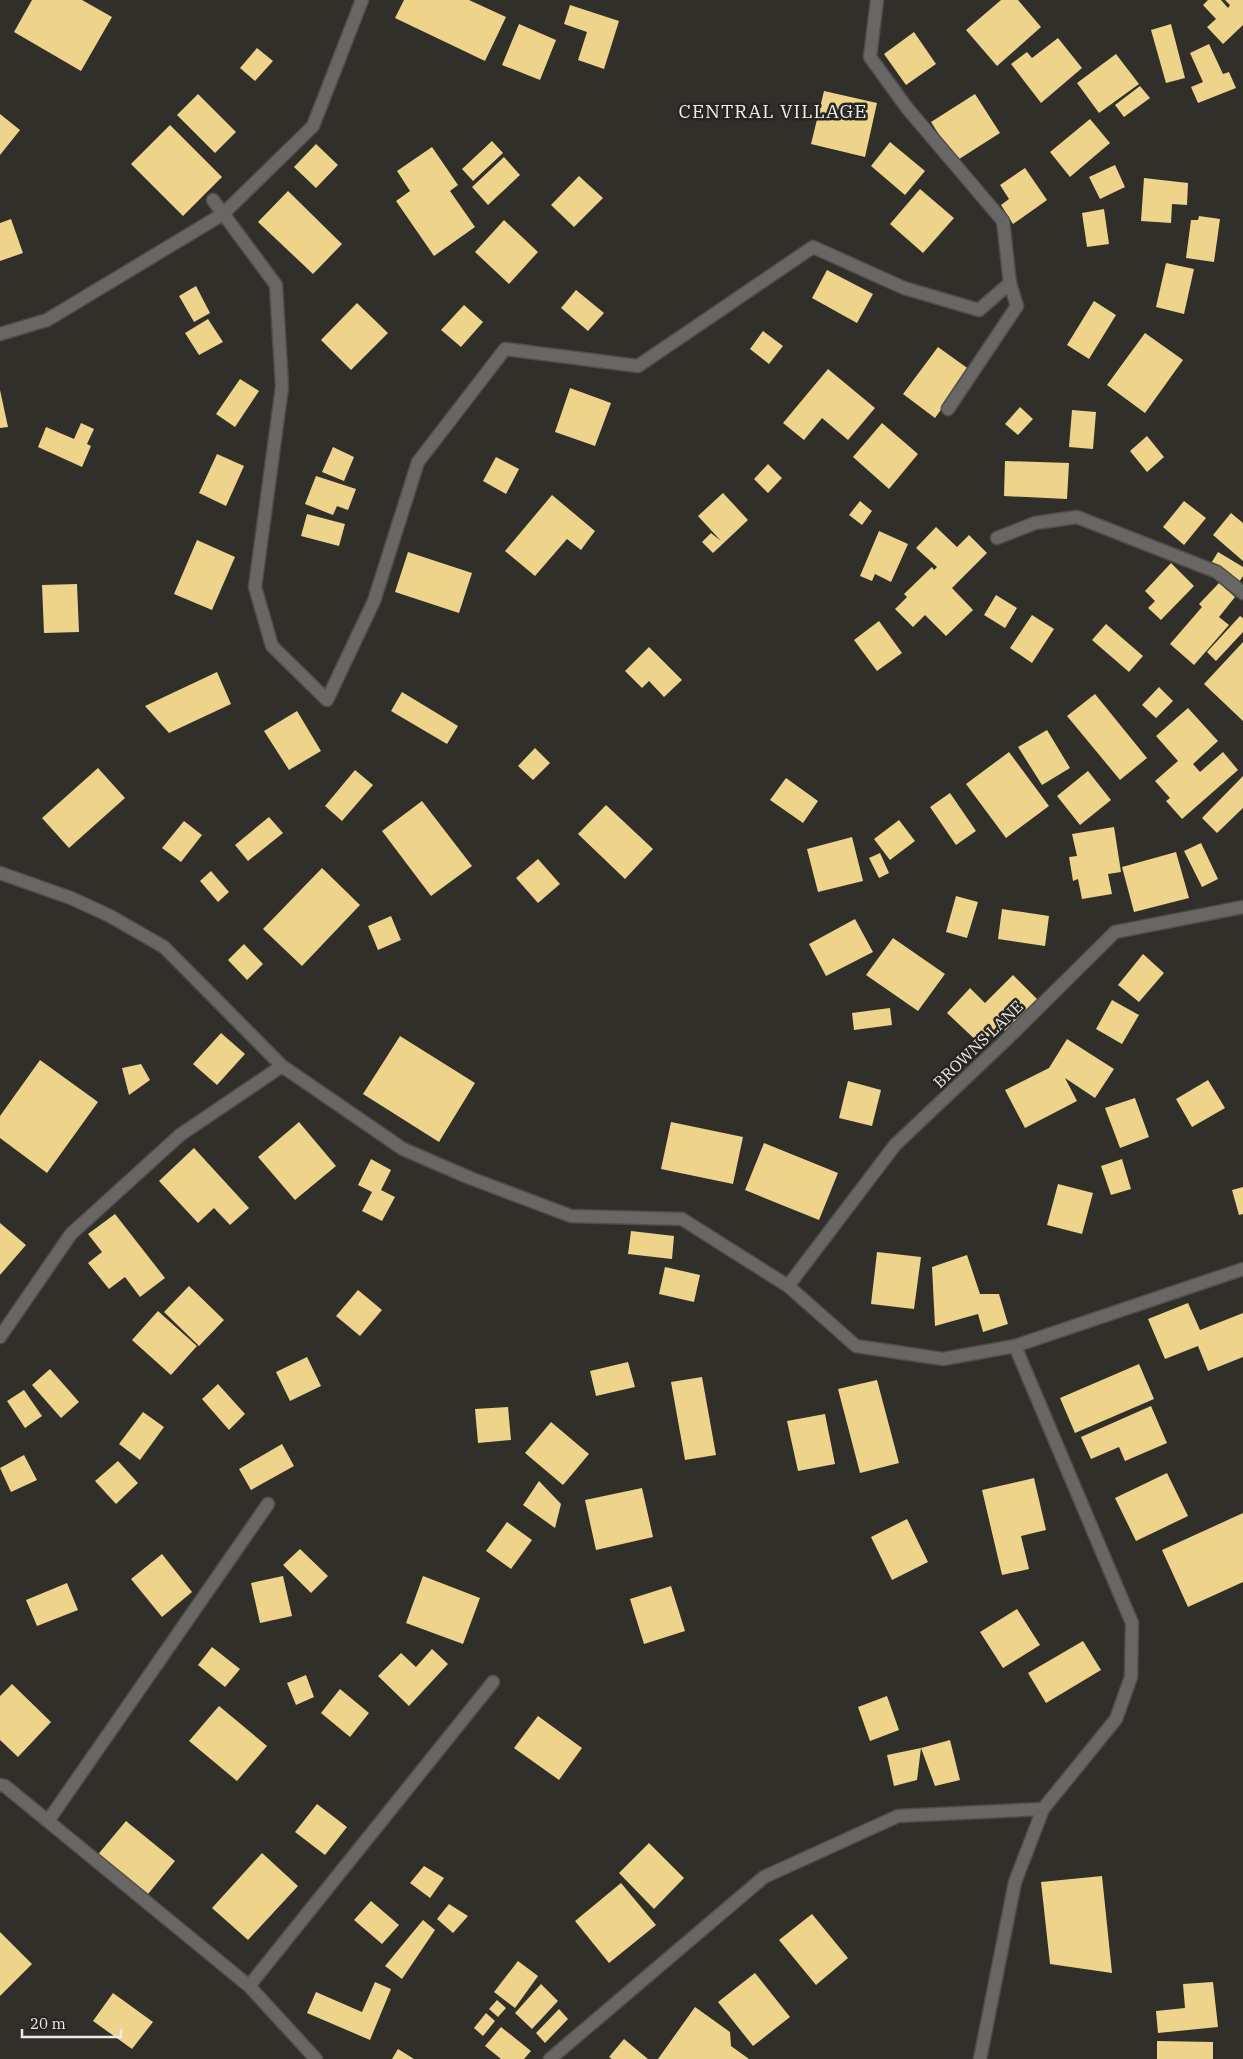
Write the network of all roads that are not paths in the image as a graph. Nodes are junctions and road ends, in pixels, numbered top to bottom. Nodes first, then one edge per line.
1 (362, 0) edge
2 (877, 0) edge
3 (213, 200) dead end
4 (223, 214) junction
5 (1010, 283) junction
6 (0, 334) edge
7 (948, 409) dead end
8 (996, 538) dead end
9 (1243, 593) edge
10 (0, 873) edge
11 (1243, 907) edge
12 (282, 1066) junction
13 (1243, 1269) edge
14 (788, 1286) junction
15 (0, 1337) edge
16 (1015, 1346) junction
17 (268, 1504) dead end
18 (493, 1682) dead end
19 (0, 1785) edge
20 (1043, 1809) junction
21 (48, 1821) junction
22 (249, 1986) junction
23 (316, 2059) edge
24 (550, 2059) edge
25 (980, 2059) edge

1 - 4 street
2 - 5 street
3 - 4 street
4 - 5 street
4 - 6 street
5 - 7 street
8 - 9 street
10 - 12 street
11 - 14 street, BROWNS LANE
12 - 14 street
12 - 15 street
13 - 16 street
14 - 16 street
16 - 20 street
17 - 21 street
18 - 22 street
19 - 21 street
20 - 24 street
20 - 25 street
21 - 22 street
22 - 23 street

